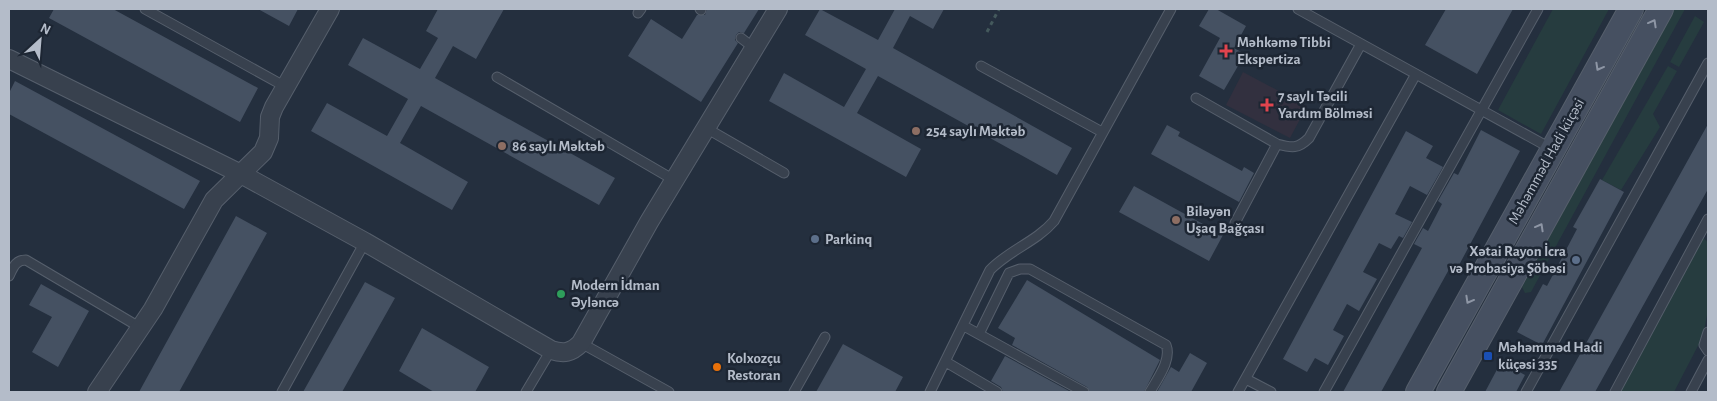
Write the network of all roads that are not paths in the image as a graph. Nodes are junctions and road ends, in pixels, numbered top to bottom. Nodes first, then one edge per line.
1 (145, 9) edge
2 (330, 9) edge
3 (778, 9) edge
4 (1171, 9) edge
5 (1298, 9) edge
6 (1538, 9) edge
7 (1631, 9) edge
8 (1661, 9) edge
9 (1612, 43) junction
10 (1361, 44) junction
11 (1635, 56) junction
12 (9, 58) edge
13 (1708, 63) edge
14 (981, 66) dead end
15 (1416, 74) junction
16 (497, 77) dead end
17 (284, 86) junction
18 (1196, 98) dead end
19 (1483, 110) junction
20 (706, 128) junction
21 (1102, 132) junction
22 (1278, 144) junction
23 (1553, 149) junction
24 (784, 173) dead end
25 (241, 174) junction
26 (674, 180) junction
27 (1708, 219) edge
28 (1235, 223) dead end
29 (365, 242) junction
30 (9, 276) edge
31 (964, 326) junction
32 (141, 328) junction
33 (1708, 332) edge
34 (979, 334) junction
35 (825, 337) dead end
36 (581, 343) junction
37 (551, 350) junction
38 (1708, 351) edge
39 (1708, 360) edge
40 (946, 362) junction
41 (1246, 379) junction
42 (98, 392) edge
43 (282, 392) edge
44 (526, 392) edge
45 (669, 392) edge
46 (794, 392) edge
47 (930, 392) edge
48 (997, 392) edge
49 (1084, 392) edge
50 (1150, 392) edge
51 (1238, 392) edge
52 (1271, 392) edge
53 (1324, 392) edge
54 (1418, 392) edge
55 (1449, 392) edge
56 (1526, 392) edge
57 (1614, 392) edge
58 (1691, 392) edge

1 - 17 lane
2 - 17 street
3 - 20 street
4 - 21 lane
5 - 10 lane
6 - 19 lane
7 - 9 street, Məhəmməd Hadi küçəsi
11 -> 8 street, Məhəmməd Hadi küçəsi
9 - 11 street
9 -> 23 street, Məhəmməd Hadi küçəsi
10 - 15 lane
10 - 22 lane
55 -> 11 street, Məhəmməd Hadi küçəsi
12 - 25 street
13 - 56 lane
14 - 21 lane
15 - 19 lane
15 - 41 lane
16 - 26 lane
17 - 25 street
18 - 22 lane
19 - 23 lane
19 - 53 lane
20 - 24 lane
20 - 26 street
21 - 31 lane
22 - 28 lane
23 -> 54 street, Məhəmməd Hadi küçəsi
25 - 29 street
25 - 32 street
26 - 36 street
27 - 57 lane
29 - 37 street
29 - 43 lane
30 - 32 lane
31 - 34 lane
31 - 40 lane
32 - 42 street
33 - 38 lane
34 - 49 lane
34 - 50 lane
35 - 46 lane
36 - 37 street
36 - 45 lane
37 - 44 lane
39 - 58 lane
40 - 47 lane
40 - 48 lane
41 - 51 lane
41 - 52 lane

